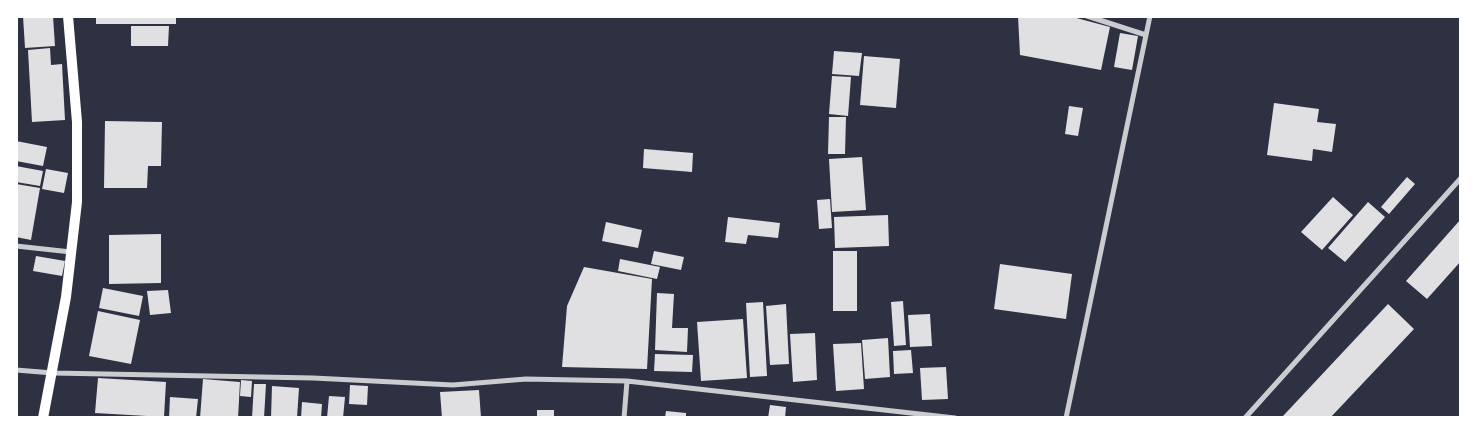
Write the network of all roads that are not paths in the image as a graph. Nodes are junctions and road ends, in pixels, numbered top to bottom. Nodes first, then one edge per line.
1 (68, 16) edge
2 (1088, 16) edge
3 (1150, 16) edge
4 (1146, 35) junction
5 (1461, 178) edge
6 (16, 246) edge
7 (71, 252) junction
8 (16, 370) edge
9 (53, 373) junction
10 (627, 381) junction
11 (43, 418) edge
12 (624, 418) edge
13 (955, 418) edge
14 (1066, 418) edge
15 (1246, 418) edge

1 - 7 main road
2 - 4 street
3 - 4 street
4 - 14 street
5 - 15 street
6 - 7 street
7 - 9 main road
8 - 9 street
9 - 10 street
9 - 11 main road
10 - 12 street
10 - 13 street

